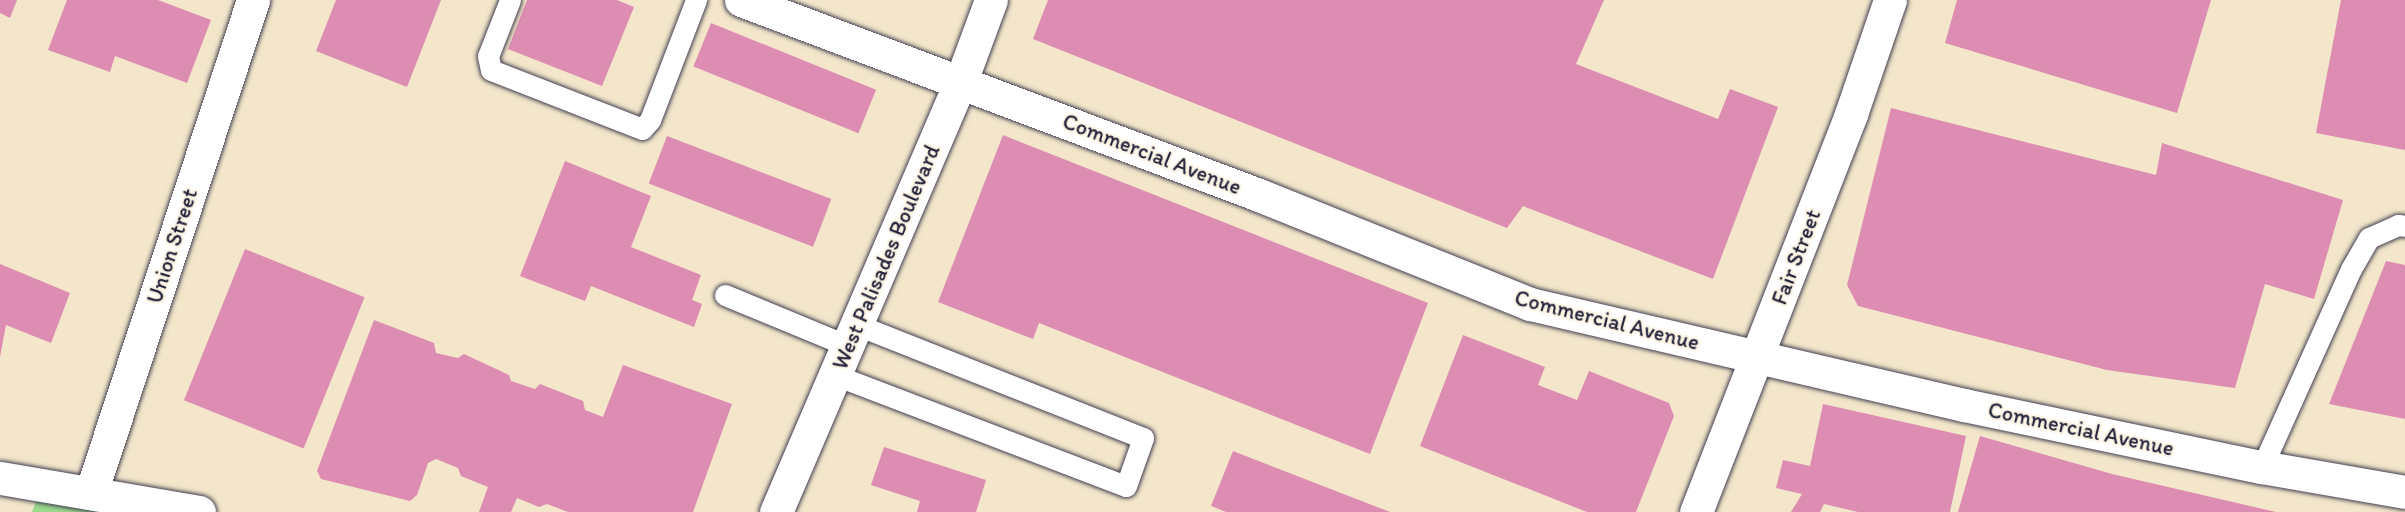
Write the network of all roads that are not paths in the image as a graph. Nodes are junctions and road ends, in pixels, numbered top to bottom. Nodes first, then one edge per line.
1 (253, 0) edge
2 (510, 0) edge
3 (696, 0) edge
4 (741, 0) edge
5 (991, 0) edge
6 (1890, 0) edge
7 (961, 81) junction
8 (2405, 226) edge
9 (725, 295) dead end
10 (852, 335) junction
11 (1758, 357) junction
12 (835, 375) junction
13 (2262, 467) junction
14 (0, 478) edge
15 (2405, 492) edge
16 (91, 493) junction
17 (199, 512) edge
18 (776, 512) edge
19 (1696, 512) edge

1 - 16 street, Union Street
2 - 3 lane
4 - 7 street, Commercial Avenue
5 - 7 street, West Palisades Boulevard
6 - 11 street, Fair Street
7 - 10 street, West Palisades Boulevard
7 - 11 street, Commercial Avenue
8 - 13 lane
9 - 10 lane
10 - 12 street, West Palisades Boulevard
10 - 12 lane
11 - 13 street, Commercial Avenue
11 - 19 street, Fair Street
12 - 18 street, West Palisades Boulevard
13 - 15 street, Commercial Avenue
14 - 16 street
16 - 17 street

